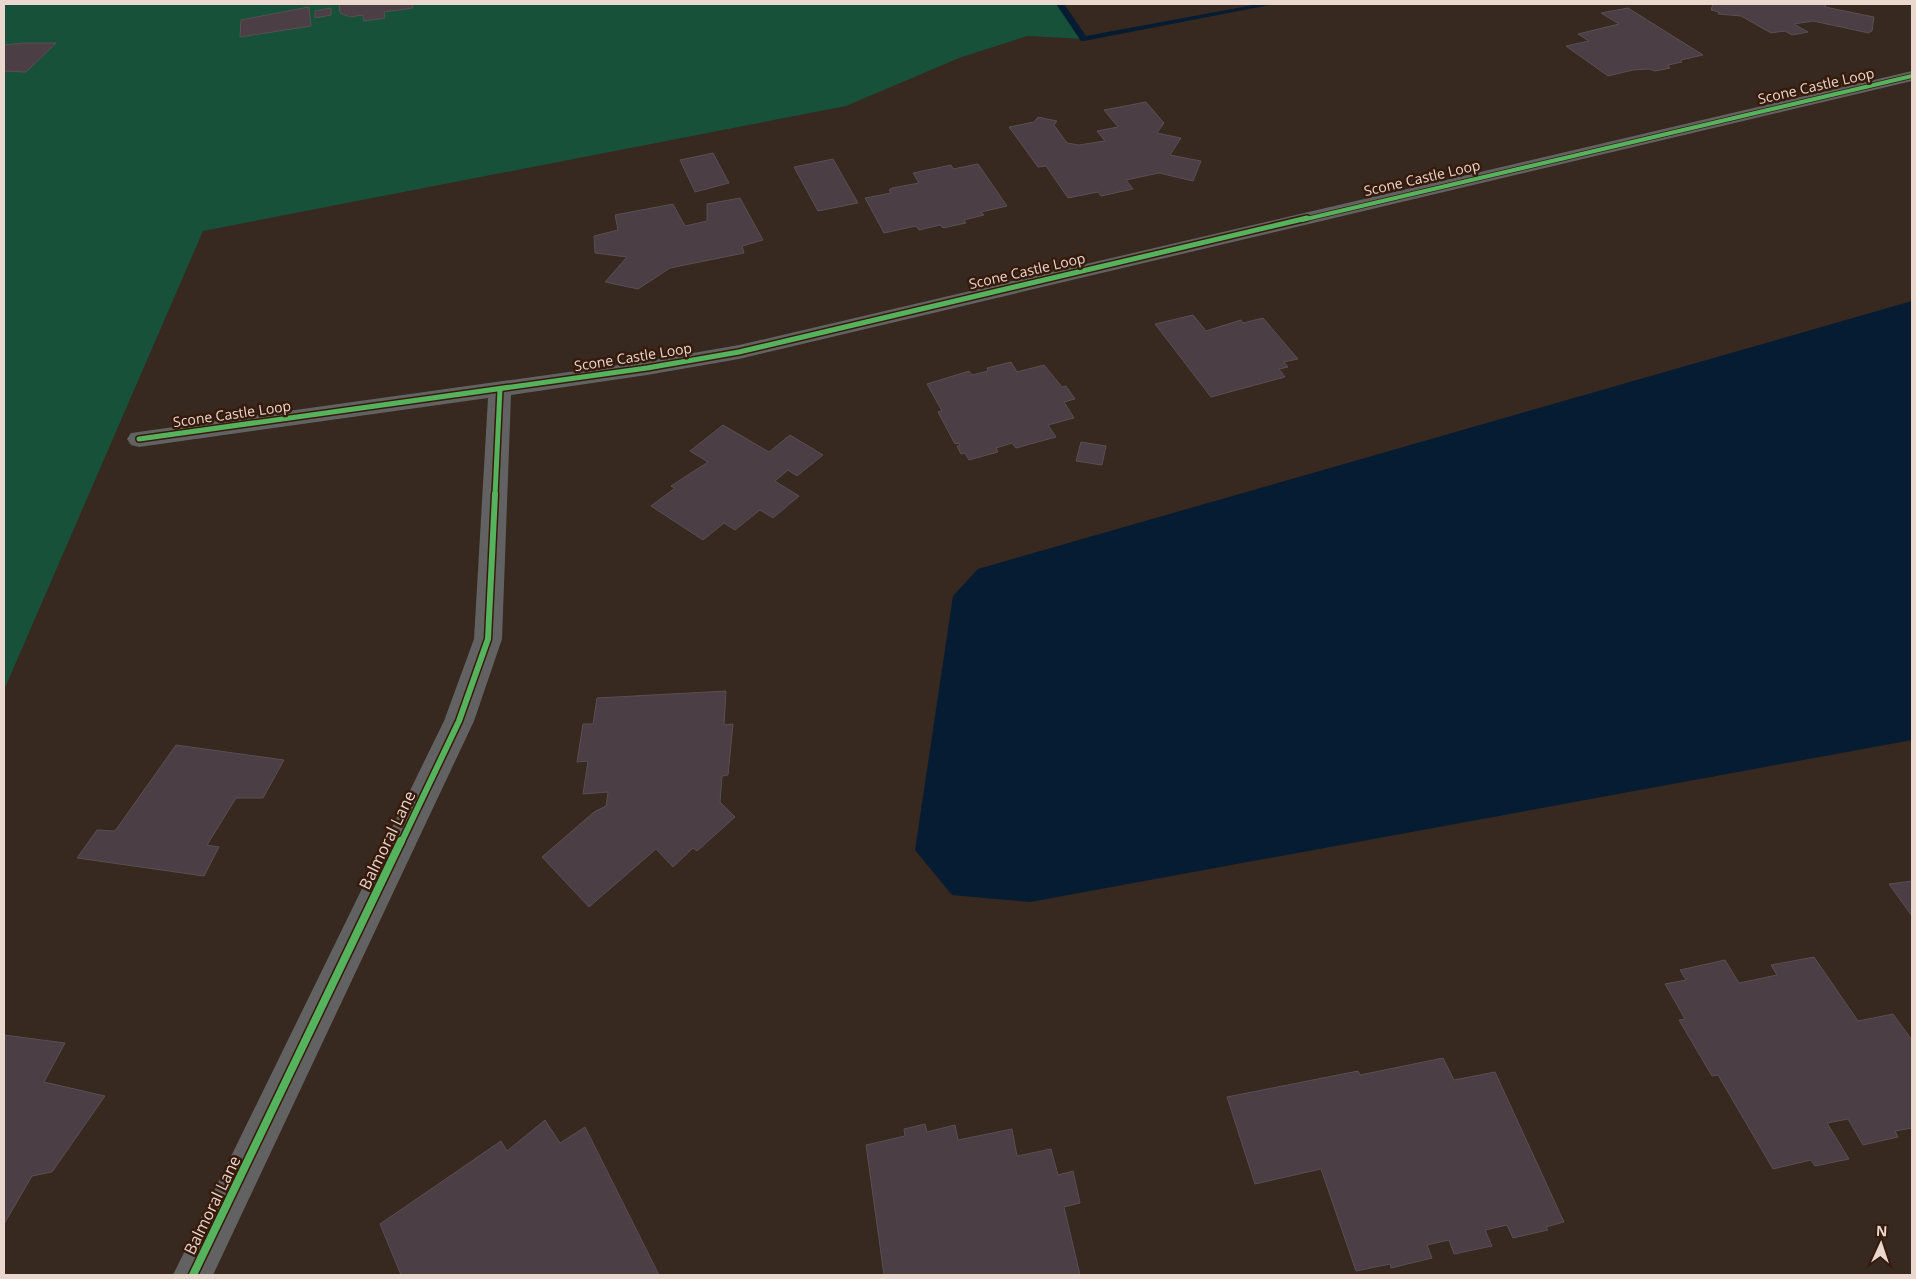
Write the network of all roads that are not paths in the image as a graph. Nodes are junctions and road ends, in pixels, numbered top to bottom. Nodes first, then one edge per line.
1 (1912, 76) edge
2 (500, 389) junction
3 (139, 439) dead end
4 (193, 1275) edge

1 - 2 street, Scone Castle Loop
2 - 3 street, Scone Castle Loop
2 - 4 street, Balmoral Lane

